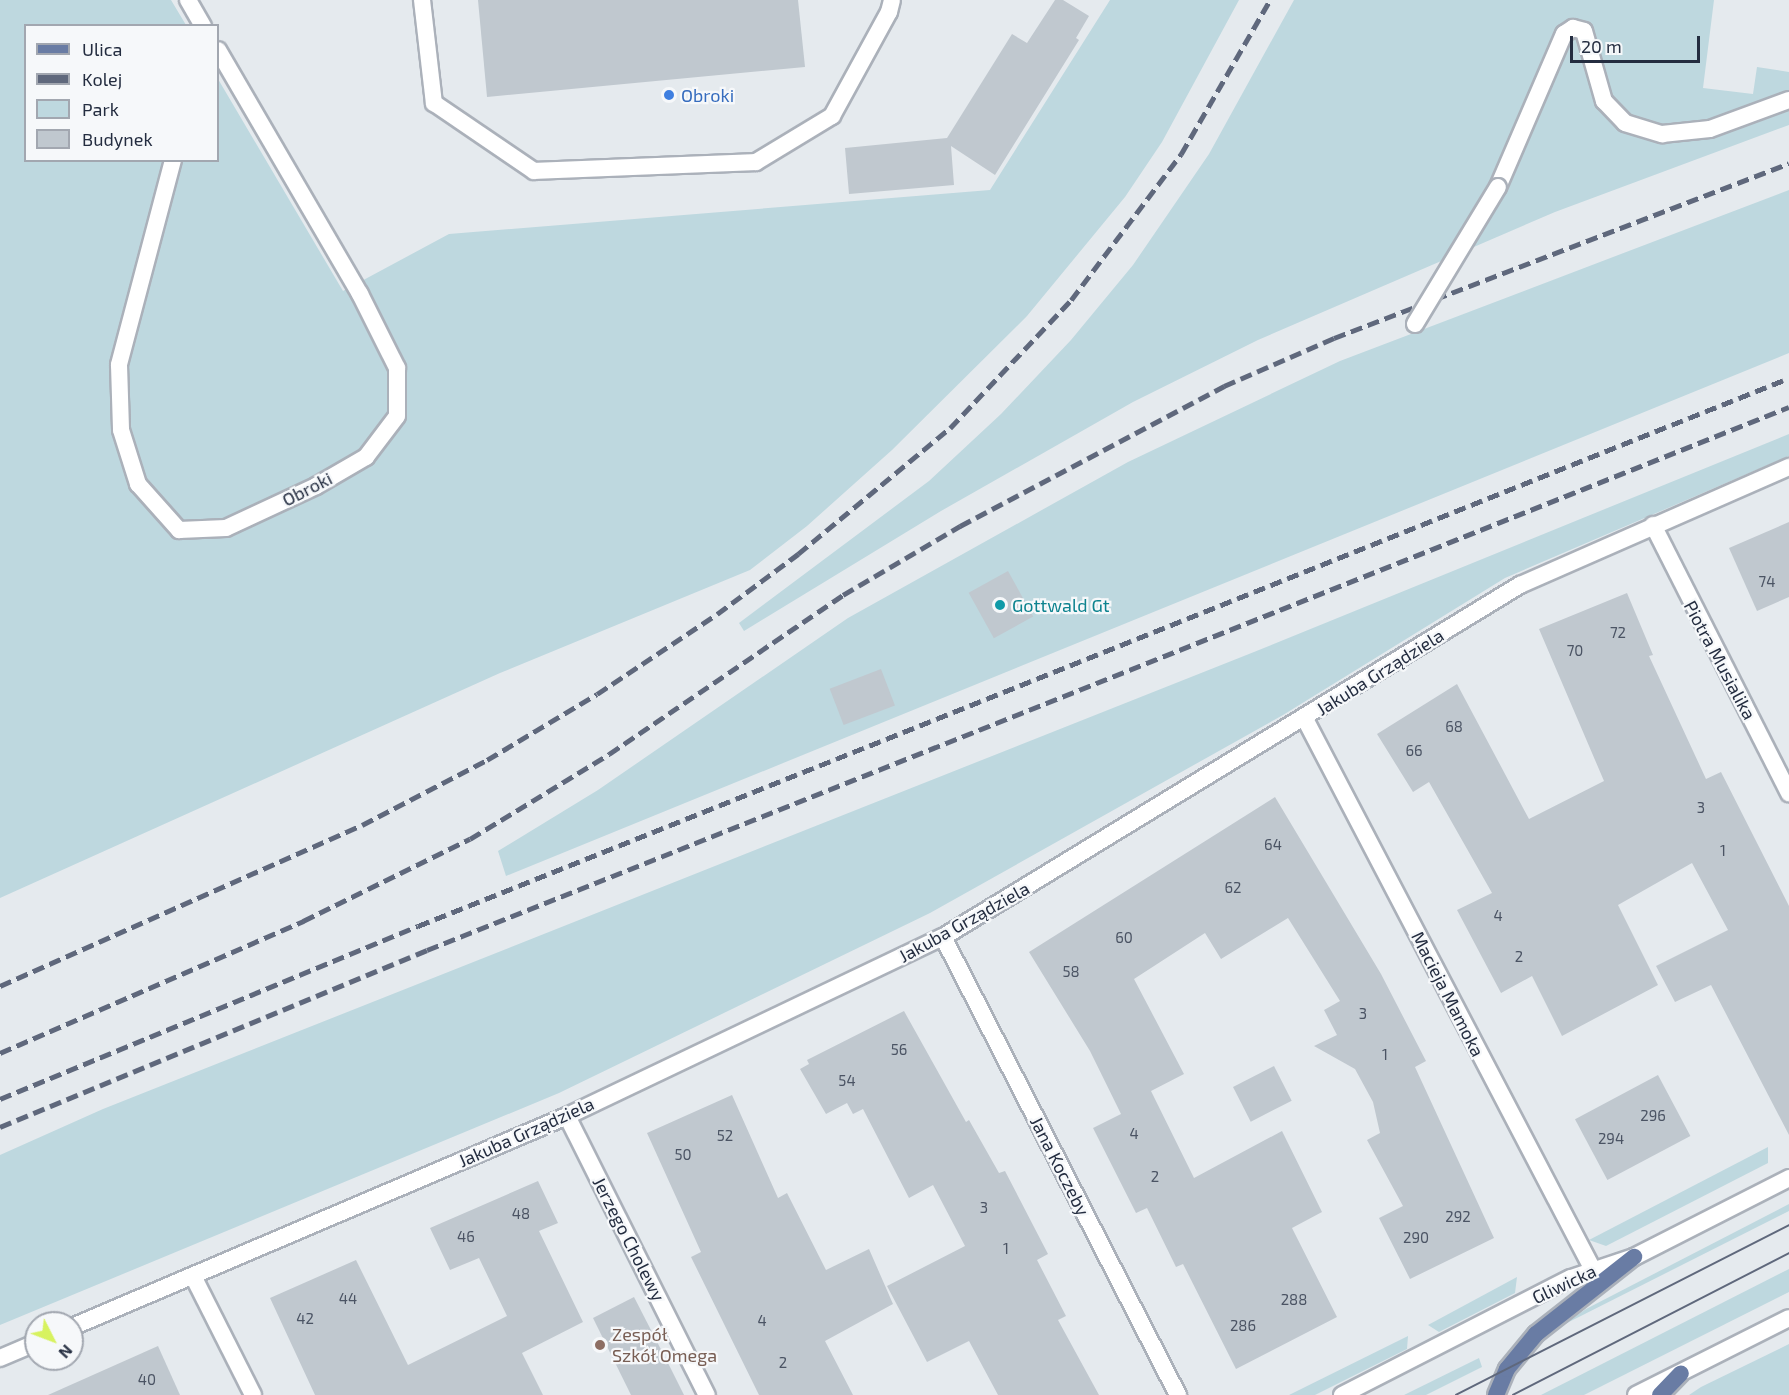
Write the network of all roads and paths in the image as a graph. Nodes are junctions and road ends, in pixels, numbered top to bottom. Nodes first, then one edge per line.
1 (188, 0) edge
2 (422, 0) edge
3 (892, 0) edge
4 (202, 24) edge
5 (219, 52) edge
6 (1789, 100) edge
7 (171, 162) edge
8 (1415, 324) dead end
9 (1789, 467) edge
10 (1653, 525) junction
11 (1305, 719) junction
12 (1789, 793) edge
13 (943, 937) junction
14 (567, 1116) junction
15 (1789, 1178) edge
16 (1634, 1257) junction
17 (1592, 1268) junction
18 (193, 1276) junction
19 (1789, 1318) edge
20 (84, 1323) edge
21 (24, 1348) edge
22 (0, 1358) edge
23 (1681, 1373) junction
24 (253, 1395) edge
25 (707, 1395) edge
26 (1178, 1395) edge
27 (1342, 1395) edge
28 (1496, 1395) edge
29 (1636, 1395) edge
30 (1660, 1395) edge

1 - 4 street
2 - 3 street
5 - 7 street, Obroki
6 - 8 street, bridge
9 - 10 street, Jakuba Grządziela
10 - 11 street, Jakuba Grządziela
10 - 12 street, Piotra Musialika
11 - 13 street, Jakuba Grządziela
11 - 17 street, Macieja Mamoka
13 - 14 street, Jakuba Grządziela
13 - 26 street, Jana Koczeby
14 - 18 street, Jakuba Grządziela
14 - 25 street, Jerzego Cholewy
15 - 16 street, Gliwicka
16 - 17 street, Gliwicka
16 - 28 main road
17 - 27 street, Gliwicka
18 - 20 street, Jakuba Grządziela
18 - 24 street
19 - 23 street
21 - 22 street
23 - 29 street
23 - 30 main road

